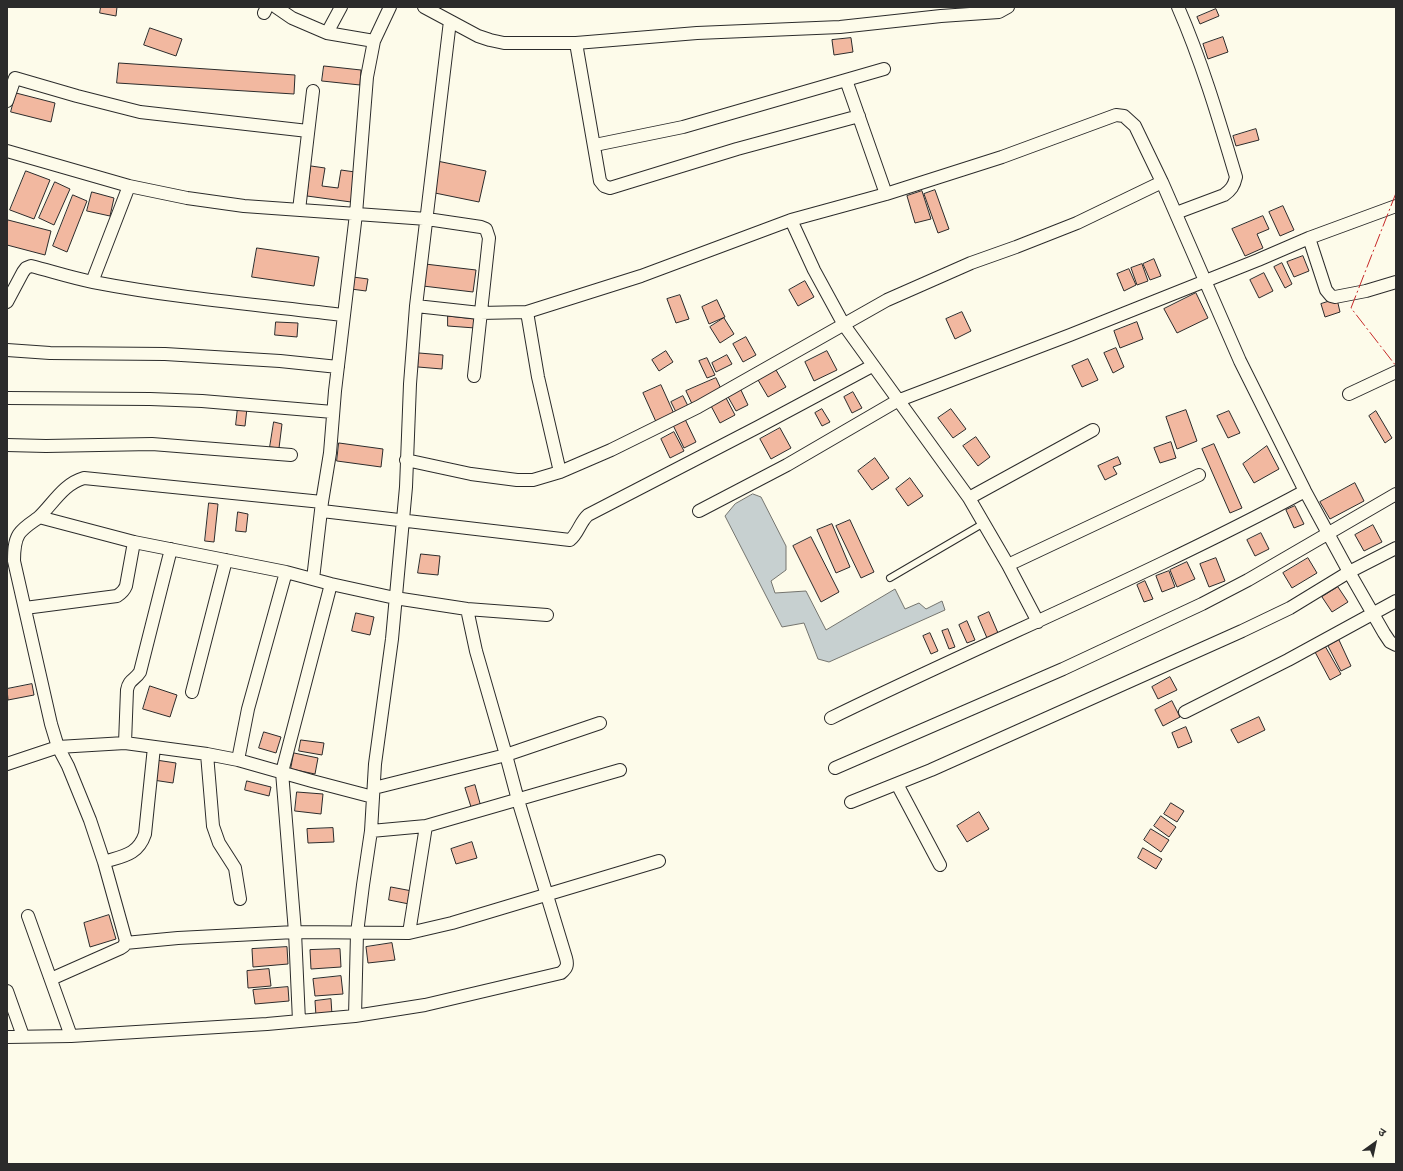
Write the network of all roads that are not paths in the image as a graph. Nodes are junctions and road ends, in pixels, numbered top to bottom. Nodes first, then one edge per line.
1 (276, 7) edge
2 (341, 7) edge
3 (390, 7) edge
4 (424, 7) edge
5 (1008, 7) edge
6 (1178, 7) edge
7 (940, 12) edge
8 (450, 21) junction
9 (327, 33) junction
10 (374, 41) junction
11 (576, 43) junction
12 (884, 69) dead end
13 (846, 80) junction
14 (313, 91) dead end
15 (7, 101) edge
16 (859, 116) junction
17 (308, 131) junction
18 (595, 145) junction
19 (7, 151) edge
20 (1162, 182) junction
21 (129, 186) junction
22 (886, 194) junction
23 (1396, 206) edge
24 (299, 210) junction
25 (1176, 213) junction
26 (356, 214) junction
27 (427, 219) junction
28 (791, 220) junction
29 (1309, 238) junction
30 (12, 278) edge
31 (1205, 281) junction
32 (92, 282) junction
33 (1396, 282) edge
34 (7, 302) edge
35 (416, 306) junction
36 (527, 312) junction
37 (480, 313) junction
38 (344, 315) junction
39 (844, 325) junction
40 (7, 350) edge
41 (872, 366) junction
42 (338, 367) junction
43 (1396, 372) edge
44 (474, 376) dead end
45 (1349, 394) dead end
46 (7, 398) edge
47 (897, 401) junction
48 (333, 412) junction
49 (1093, 430) dead end
50 (7, 445) edge
51 (291, 455) dead end
52 (406, 460) junction
53 (560, 472) junction
54 (1199, 475) dead end
55 (1306, 491) junction
56 (1396, 494) edge
57 (968, 498) junction
58 (322, 507) junction
59 (699, 511) dead end
60 (38, 517) junction
61 (402, 521) junction
62 (984, 523) junction
63 (1329, 533) junction
64 (134, 542) junction
65 (11, 548) edge
66 (1396, 548) edge
67 (171, 549) junction
68 (226, 560) junction
69 (1008, 565) junction
70 (286, 572) junction
71 (1349, 572) junction
72 (890, 578) dead end
73 (313, 579) junction
74 (331, 584) junction
75 (395, 598) junction
76 (1396, 601) edge
77 (25, 608) junction
78 (467, 609) junction
79 (1373, 613) junction
80 (547, 615) dead end
81 (1038, 622) junction
82 (1396, 645) edge
83 (192, 692) dead end
84 (1185, 712) dead end
85 (831, 718) dead end
86 (600, 723) dead end
87 (125, 743) junction
88 (58, 747) junction
89 (154, 747) junction
90 (207, 754) junction
91 (506, 755) junction
92 (238, 760) junction
93 (7, 764) edge
94 (835, 768) dead end
95 (620, 770) dead end
96 (282, 772) junction
97 (897, 784) junction
98 (374, 792) junction
99 (518, 800) junction
100 (851, 802) dead end
101 (426, 826) junction
102 (371, 831) junction
103 (659, 861) dead end
104 (104, 862) junction
105 (940, 865) dead end
106 (548, 894) junction
107 (240, 899) dead end
108 (28, 916) dead end
109 (295, 932) junction
110 (357, 933) junction
111 (409, 933) junction
112 (125, 943) junction
113 (51, 979) junction
114 (7, 991) edge
115 (355, 1016) junction
116 (299, 1021) junction
117 (23, 1036) junction
118 (71, 1036) junction
119 (7, 1037) edge

1 - 9 street
2 - 9 street
3 - 10 street
4 - 8 street
5 - 7 street
6 - 25 street
7 - 11 street
8 - 11 street
8 - 27 street
9 - 10 street
10 - 26 street
11 - 18 street
12 - 13 street
13 - 16 street
13 - 18 street
14 - 17 street
15 - 17 street
16 - 18 street
16 - 22 street
17 - 24 street
19 - 21 street
20 - 22 street
20 - 25 street
20 - 39 street
21 - 24 street
21 - 32 street
22 - 28 street
23 - 29 street
24 - 26 street
25 - 31 street
26 - 27 street
26 - 38 street
27 - 35 street
27 - 37 street
28 - 36 street
28 - 39 street
29 - 31 street
29 - 33 street
30 - 32 street
30 - 34 street
31 - 47 street
31 - 55 street
32 - 38 street
35 - 37 street
35 - 52 street
36 - 37 street
36 - 53 street
37 - 44 street
38 - 42 street
39 - 41 street
39 - 53 street
40 - 42 street
41 - 47 street
41 - 61 street
42 - 48 street
43 - 45 street
46 - 48 street
47 - 57 street
47 - 59 street
48 - 58 street
49 - 57 street
50 - 51 street
52 - 53 street
52 - 61 street
54 - 69 street
55 - 63 street
55 - 81 street
56 - 63 street
57 - 62 street
58 - 60 street
58 - 61 street
58 - 73 street
60 - 64 street
60 - 65 street
61 - 75 street
62 - 69 street
62 - 72 lane
63 - 71 street
63 - 94 street
64 - 67 street
64 - 77 street
65 - 77 street
66 - 71 street
67 - 68 street
67 - 87 street
68 - 70 street
68 - 83 street
69 - 81 street
70 - 73 street
70 - 92 street
71 - 79 street
71 - 97 street
73 - 74 street
74 - 75 street
74 - 96 street
75 - 78 street
75 - 98 street
76 - 79 street
77 - 88 street
78 - 80 street
78 - 91 street
79 - 82 street
79 - 84 street
81 - 85 street
86 - 91 street
87 - 88 street
87 - 89 street
88 - 93 street
88 - 104 street
89 - 90 street
89 - 104 street
90 - 92 street
90 - 107 street
91 - 98 street
91 - 99 street
92 - 96 street
95 - 99 street
96 - 98 street
96 - 109 street
97 - 100 street
97 - 105 street
98 - 102 street
99 - 101 street
99 - 106 street
101 - 102 street
101 - 111 street
102 - 110 street
103 - 106 street
104 - 112 street
106 - 111 street
106 - 115 street
108 - 113 street
109 - 110 street
109 - 112 street
109 - 116 street
110 - 111 street
110 - 115 street
112 - 113 street
113 - 118 street
114 - 117 street
115 - 116 street
116 - 118 street
117 - 118 street
117 - 119 street

